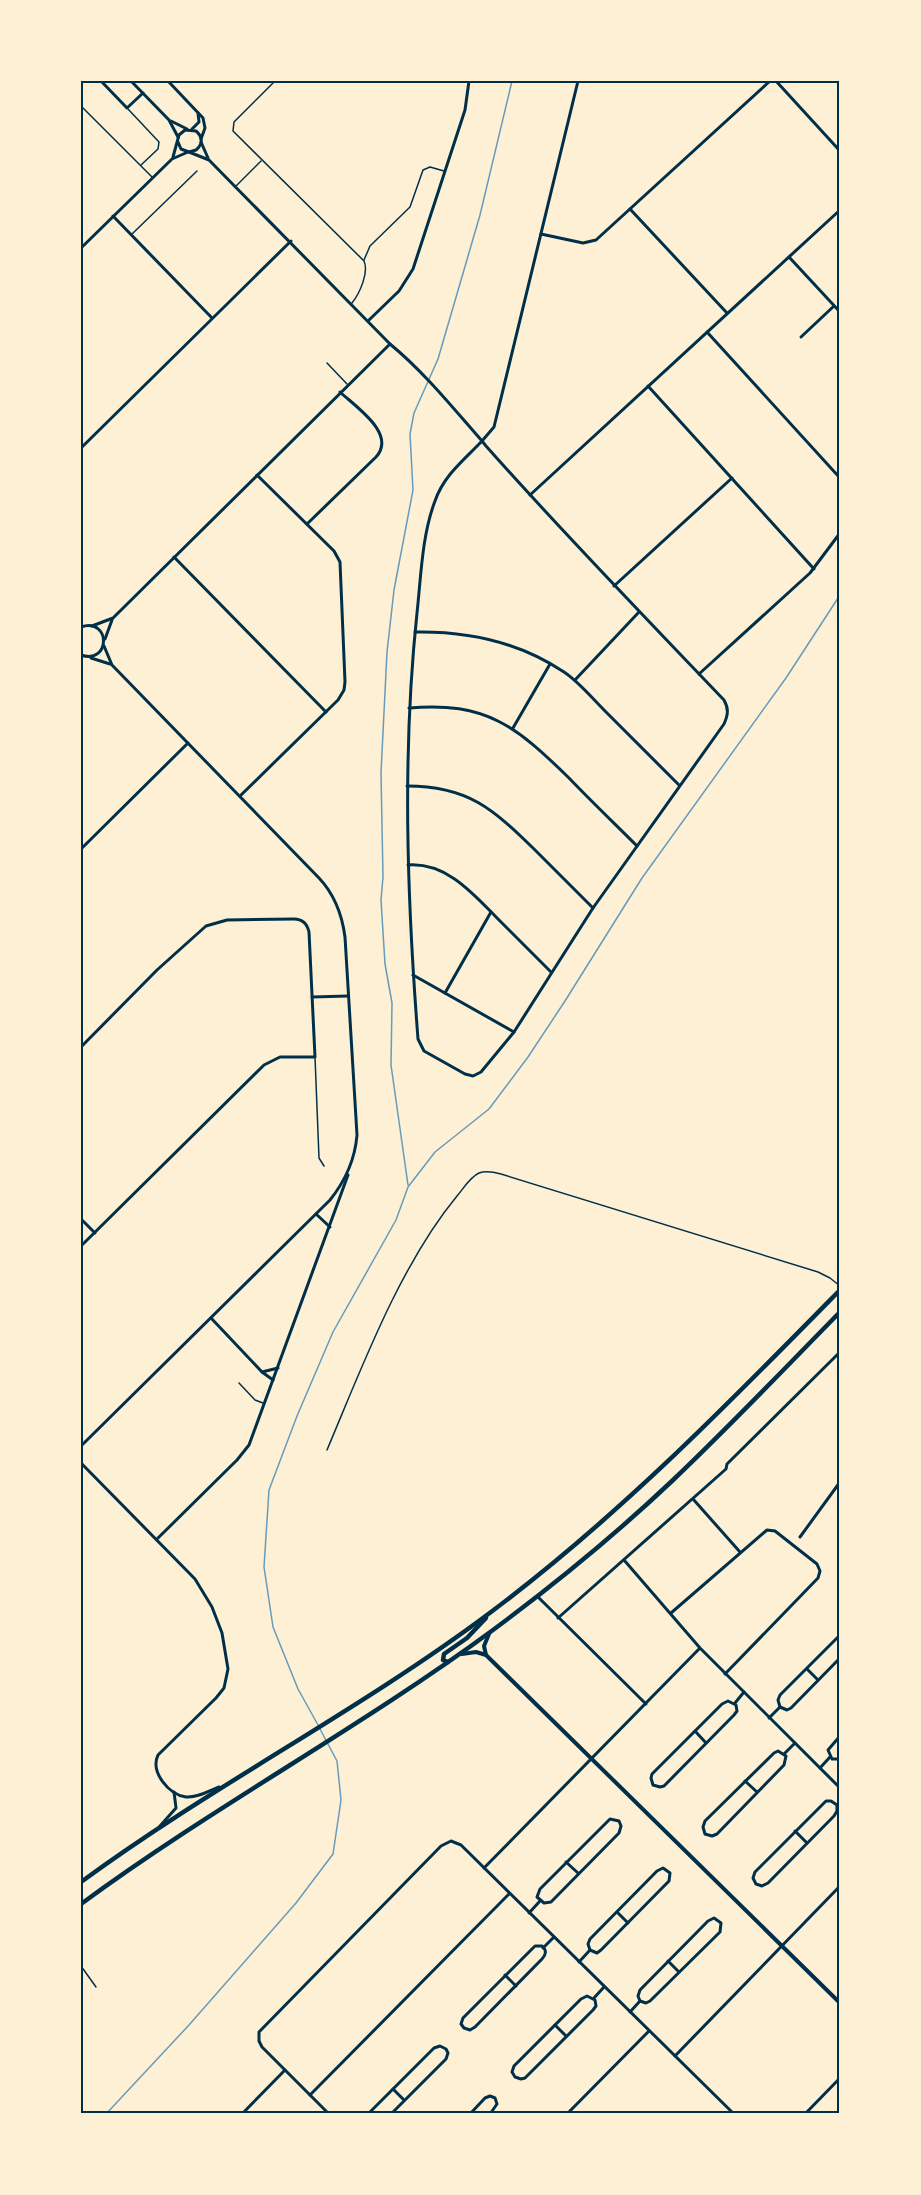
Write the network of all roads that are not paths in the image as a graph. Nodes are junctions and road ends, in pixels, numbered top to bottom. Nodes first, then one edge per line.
1 (101, 81) edge
2 (131, 81) edge
3 (168, 81) edge
4 (275, 81) edge
5 (469, 81) edge
6 (578, 81) edge
7 (770, 81) edge
8 (776, 81) edge
9 (142, 93) junction
10 (81, 106) edge
11 (127, 108) junction
12 (197, 111) junction
13 (170, 120) junction
14 (190, 129) junction
15 (178, 140) junction
16 (201, 140) junction
17 (840, 151) edge
18 (188, 152) junction
19 (172, 159) junction
20 (209, 160) junction
21 (262, 160) junction
22 (140, 166) junction
23 (197, 171) dead end
24 (445, 172) junction
25 (152, 178) junction
26 (236, 186) junction
27 (630, 209) junction
28 (840, 210) edge
29 (113, 216) junction
30 (541, 234) junction
31 (131, 235) junction
32 (291, 241) junction
33 (81, 248) edge
34 (789, 257) junction
35 (364, 261) junction
36 (352, 303) junction
37 (834, 306) junction
38 (840, 312) edge
39 (727, 313) junction
40 (212, 318) junction
41 (369, 320) junction
42 (707, 332) junction
43 (801, 337) dead end
44 (390, 344) junction
45 (327, 363) dead end
46 (348, 385) junction
47 (648, 387) junction
48 (340, 392) junction
49 (482, 441) junction
50 (81, 448) edge
51 (257, 475) junction
52 (732, 478) junction
53 (840, 478) edge
54 (530, 495) junction
55 (307, 524) junction
56 (840, 533) edge
57 (174, 557) junction
58 (814, 569) junction
59 (614, 586) junction
60 (639, 612) junction
61 (113, 618) junction
62 (81, 626) edge
63 (92, 626) junction
64 (415, 632) junction
65 (104, 640) junction
66 (104, 646) junction
67 (81, 656) edge
68 (90, 657) junction
69 (550, 664) junction
70 (112, 665) junction
71 (699, 675) junction
72 (574, 680) junction
73 (409, 708) junction
74 (326, 712) junction
75 (513, 728) junction
76 (188, 743) junction
77 (679, 785) junction
78 (407, 786) junction
79 (240, 796) junction
80 (637, 846) junction
81 (81, 849) edge
82 (408, 865) junction
83 (593, 908) junction
84 (491, 912) junction
85 (551, 972) junction
86 (413, 975) junction
87 (445, 993) junction
88 (348, 996) junction
89 (312, 997) junction
90 (514, 1032) junction
91 (81, 1047) edge
92 (315, 1057) junction
93 (324, 1166) dead end
94 (349, 1171) junction
95 (316, 1214) junction
96 (81, 1219) edge
97 (330, 1227) junction
98 (94, 1233) junction
99 (81, 1246) edge
100 (840, 1288) edge
101 (840, 1312) edge
102 (211, 1318) junction
103 (840, 1352) edge
104 (278, 1368) junction
105 (262, 1372) junction
106 (273, 1380) junction
107 (239, 1383) dead end
108 (265, 1404) junction
109 (81, 1446) edge
110 (327, 1450) dead end
111 (81, 1463) edge
112 (840, 1482) edge
113 (693, 1499) junction
114 (800, 1537) dead end
115 (157, 1539) junction
116 (740, 1552) junction
117 (624, 1560) junction
118 (537, 1596) junction
119 (489, 1613) junction
120 (671, 1613) junction
121 (558, 1618) junction
122 (493, 1630) junction
123 (840, 1635) edge
124 (700, 1648) junction
125 (486, 1656) junction
126 (454, 1658) junction
127 (840, 1658) edge
128 (448, 1662) junction
129 (807, 1668) junction
130 (725, 1674) junction
131 (819, 1680) junction
132 (744, 1692) junction
133 (735, 1703) junction
134 (646, 1704) junction
135 (780, 1707) junction
136 (770, 1718) junction
137 (695, 1731) junction
138 (840, 1736) edge
139 (706, 1743) junction
140 (795, 1743) junction
141 (784, 1754) junction
142 (830, 1757) junction
143 (592, 1758) junction
144 (840, 1759) edge
145 (820, 1768) junction
146 (745, 1781) junction
147 (224, 1785) junction
148 (840, 1788) edge
149 (174, 1792) junction
150 (757, 1793) junction
151 (840, 1798) edge
152 (835, 1803) junction
153 (156, 1830) junction
154 (795, 1831) junction
155 (807, 1843) junction
156 (566, 1862) junction
157 (484, 1868) junction
158 (579, 1873) junction
159 (81, 1882) edge
160 (840, 1886) edge
161 (510, 1893) junction
162 (540, 1901) junction
163 (81, 1904) edge
164 (529, 1912) junction
165 (617, 1912) junction
166 (628, 1923) junction
167 (554, 1937) junction
168 (782, 1947) junction
169 (543, 1948) junction
170 (590, 1950) junction
171 (668, 1961) junction
172 (579, 1962) junction
173 (81, 1966) edge
174 (679, 1972) junction
175 (505, 1976) junction
176 (516, 1986) junction
177 (96, 1987) dead end
178 (604, 1987) junction
179 (594, 1998) junction
180 (640, 2001) junction
181 (840, 2003) edge
182 (630, 2012) junction
183 (555, 2025) junction
184 (649, 2031) junction
185 (567, 2037) junction
186 (675, 2056) junction
187 (285, 2070) junction
188 (840, 2078) edge
189 (393, 2089) junction
190 (310, 2095) junction
191 (404, 2100) junction
192 (242, 2114) edge
193 (329, 2114) edge
194 (368, 2114) edge
195 (391, 2114) edge
196 (470, 2114) edge
197 (490, 2114) edge
198 (567, 2114) edge
199 (734, 2114) edge
200 (805, 2114) edge

1 - 11 street
2 - 9 street
3 - 12 street
4 - 21 lane
5 - 24 street
6 - 30 street
7 - 27 street
8 - 17 street
9 - 11 street
9 - 13 street
10 - 22 lane
11 - 22 lane
12 - 14 street
12 - 16 street
13 - 14 street
13 - 15 street
14 - 15 street
14 - 16 street
15 - 18 street
15 - 19 street
16 - 18 street
16 - 20 street
18 - 19 street
18 - 20 street
19 - 25 street
20 - 26 street
21 - 26 lane
21 - 35 lane
22 - 25 lane
23 - 31 lane
24 - 35 lane
24 - 41 street
25 - 29 street
26 - 32 street
27 - 30 street
27 - 39 street
28 - 34 street
29 - 31 street
29 - 33 street
30 - 49 street
31 - 40 street
32 - 36 street
32 - 40 street
34 - 37 street
34 - 39 street
35 - 36 lane
36 - 41 street
37 - 38 street
37 - 43 street
39 - 42 street
40 - 50 street
41 - 44 street
42 - 47 street
42 - 53 street
44 - 46 street
44 - 49 street
45 - 46 lane
46 - 48 street
47 - 52 street
47 - 54 street
48 - 51 street
48 - 55 street
49 - 54 street
49 - 64 street
51 - 55 street
51 - 57 street
52 - 58 street
52 - 59 street
54 - 59 street
55 - 74 street
56 - 58 street
57 - 61 street
57 - 74 street
58 - 71 street
59 - 60 street
60 - 71 street
60 - 72 street
61 - 63 street
61 - 65 street
62 - 63 street
63 - 65 street
64 - 69 street
64 - 73 street
65 - 66 street
66 - 68 street
66 - 70 street
67 - 68 street
68 - 70 street
69 - 72 street
69 - 75 street
70 - 76 street
71 - 77 street
72 - 77 street
73 - 75 street
73 - 78 street
74 - 79 street
75 - 80 street
76 - 79 street
76 - 81 street
77 - 80 street
78 - 82 street
78 - 83 street
79 - 88 street
80 - 83 street
82 - 84 street
82 - 86 street
83 - 85 street
84 - 85 street
84 - 87 street
85 - 90 street
86 - 87 street
86 - 90 street
87 - 90 street
88 - 89 street
88 - 94 street
89 - 91 street
89 - 92 street
92 - 93 lane
92 - 98 street
94 - 95 street
94 - 97 street
95 - 97 street
95 - 102 street
96 - 98 street
97 - 104 street
98 - 99 street
100 - 110 lane
100 - 119 main road
101 - 118 main road
102 - 105 street
102 - 109 street
103 - 113 street
104 - 105 street
104 - 106 street
105 - 106 street
106 - 108 street
107 - 108 lane
108 - 115 street
111 - 115 street
112 - 114 street
113 - 116 street
113 - 117 street
115 - 149 street
116 - 120 street
116 - 130 street
117 - 120 street
117 - 121 street
118 - 121 street
118 - 122 main road
119 - 128 main road
119 - 147 main road
120 - 124 street
121 - 134 street
122 - 125 street
122 - 126 main road
123 - 129 street
124 - 130 street
124 - 134 street
125 - 126 street
125 - 143 street
126 - 128 main road
127 - 131 street
128 - 163 main road
129 - 131 street
129 - 135 street
130 - 132 street
131 - 135 street
132 - 133 street
132 - 136 street
133 - 137 street
133 - 139 street
134 - 143 street
135 - 136 street
136 - 140 street
137 - 139 street
137 - 139 street
138 - 142 street
140 - 141 street
140 - 145 street
141 - 146 street
141 - 150 street
142 - 144 street
142 - 145 street
143 - 157 street
143 - 168 street
145 - 148 street
146 - 150 street
146 - 150 street
147 - 149 street
147 - 153 main road
149 - 153 street
151 - 152 street
152 - 154 street
152 - 155 street
153 - 159 main road
154 - 155 street
154 - 155 street
156 - 158 street
156 - 158 street
156 - 162 street
157 - 161 street
157 - 187 street
158 - 162 street
160 - 168 street
161 - 164 street
161 - 190 street
162 - 164 street
164 - 167 street
165 - 166 street
165 - 166 street
165 - 170 street
166 - 170 street
167 - 169 street
167 - 172 street
168 - 181 street
168 - 186 street
169 - 175 street
169 - 176 street
170 - 172 street
171 - 174 street
171 - 174 street
171 - 180 street
172 - 178 street
173 - 177 lane
174 - 180 street
175 - 176 street
175 - 176 street
178 - 179 street
178 - 182 street
179 - 183 street
179 - 185 street
180 - 182 street
182 - 184 street
183 - 185 street
183 - 185 street
184 - 186 street
184 - 198 street
186 - 199 street
187 - 190 street
187 - 192 street
188 - 200 street
189 - 191 street
189 - 191 street
189 - 194 street
190 - 193 street
191 - 195 street
196 - 197 street

